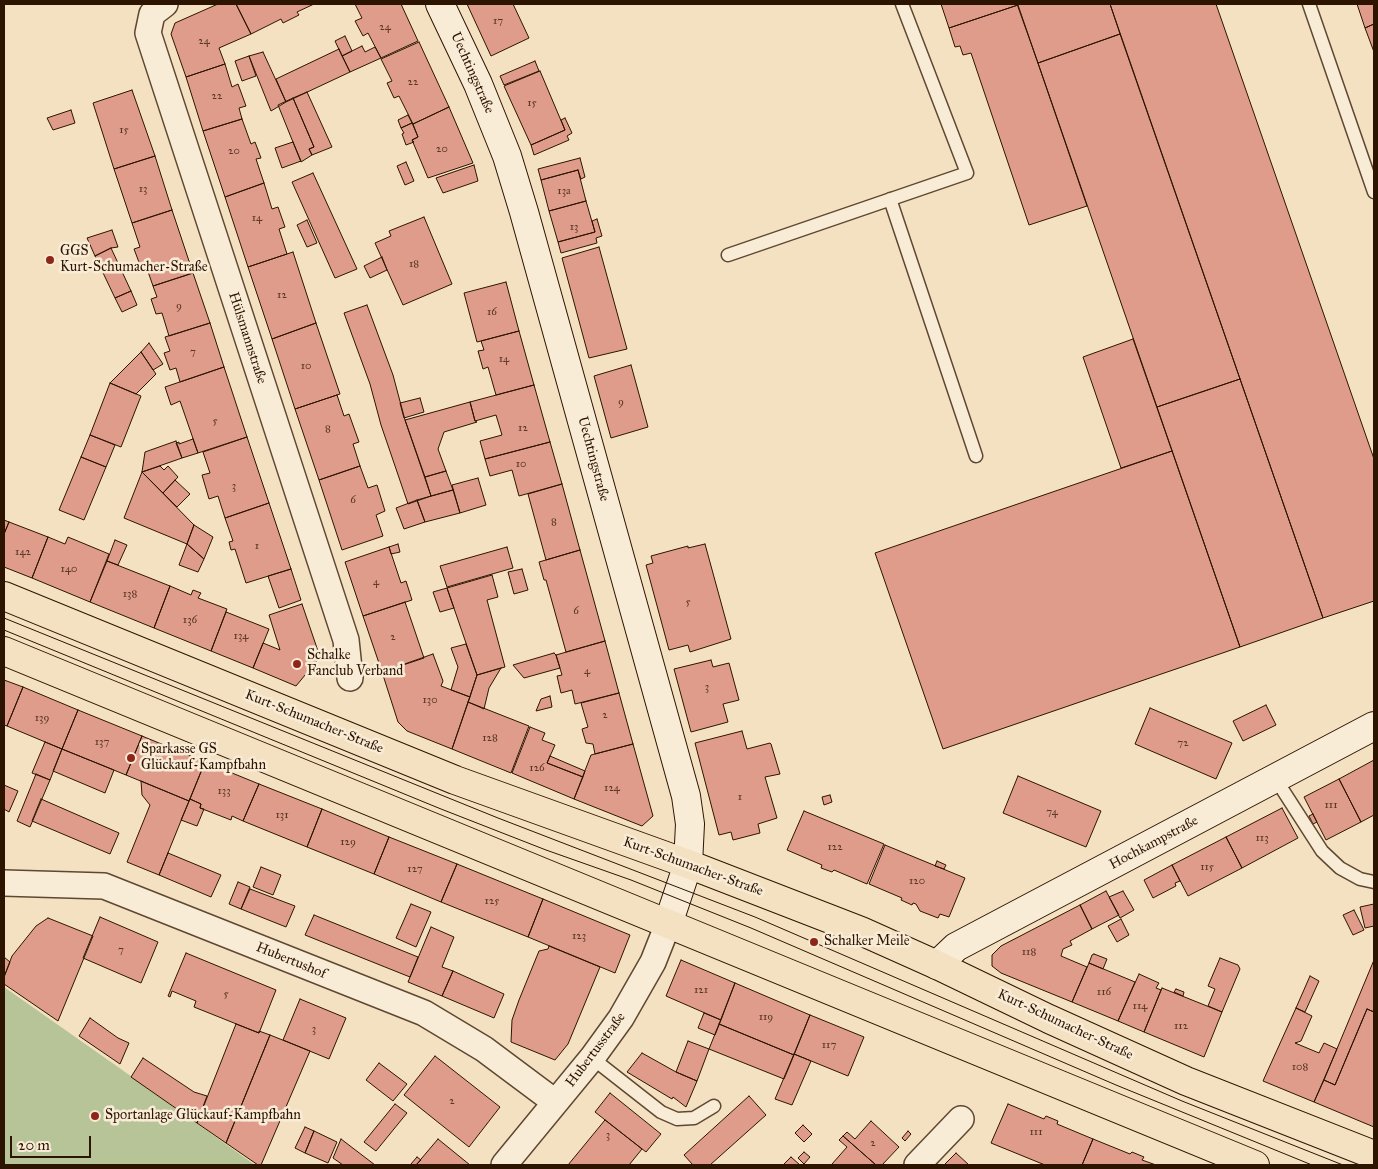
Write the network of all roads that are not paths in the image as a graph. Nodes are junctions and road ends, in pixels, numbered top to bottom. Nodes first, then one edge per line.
1 (165, 4) edge
2 (440, 4) edge
3 (902, 4) edge
4 (1309, 4) edge
5 (1374, 192) edge
6 (890, 199) junction
7 (728, 255) dead end
8 (976, 456) dead end
9 (4, 596) edge
10 (4, 651) edge
11 (350, 678) dead end
12 (1374, 726) edge
13 (1275, 778) junction
14 (688, 864) junction
15 (4, 882) edge
16 (1374, 882) edge
17 (668, 924) junction
18 (937, 965) junction
19 (592, 1058) junction
20 (555, 1102) junction
21 (714, 1106) dead end
22 (961, 1118) dead end
23 (1374, 1155) edge
24 (504, 1165) edge
25 (917, 1165) edge
26 (1255, 1165) edge

1 - 11 street, Hülsmannstraße
2 - 14 street, Uechtingstraße
3 - 6 lane
4 - 5 lane
6 - 7 lane
6 - 8 lane
9 - 14 main road, Kurt-Schumacher-Straße
10 - 17 main road
12 - 13 street, Hochkampstraße
13 - 16 lane
13 - 18 street, Hochkampstraße
14 - 17 street, Uechtingstraße
14 - 18 main road, Kurt-Schumacher-Straße
15 - 20 street, Hubertushof
17 - 19 street, Hubertusstraße
17 - 26 main road
18 - 23 main road, Kurt-Schumacher-Straße
19 - 20 street, Hubertusstraße
19 - 21 lane
20 - 24 street, Hubertusstraße
22 - 25 street

